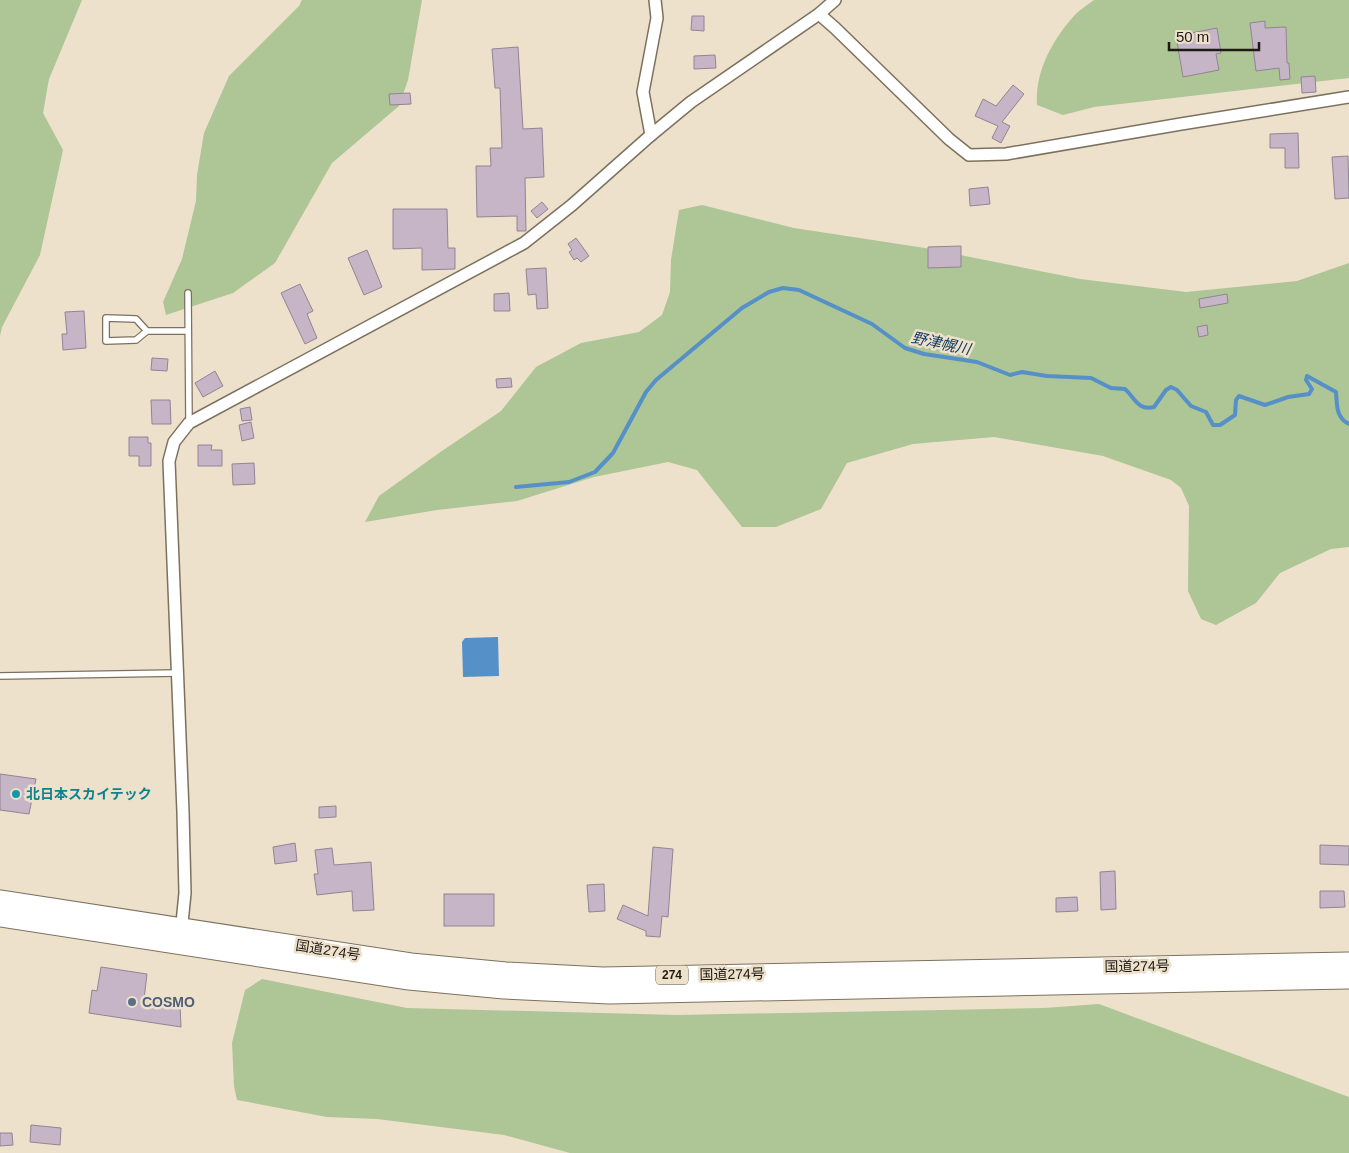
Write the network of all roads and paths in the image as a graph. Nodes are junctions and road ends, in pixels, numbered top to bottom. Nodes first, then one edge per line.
1 (655, 0) edge
2 (835, 0) edge
3 (819, 14) junction
4 (1349, 97) edge
5 (650, 135) junction
6 (188, 293) dead end
7 (147, 331) junction
8 (188, 331) junction
9 (189, 423) junction
10 (177, 673) junction
11 (0, 676) edge
12 (0, 900) edge
13 (0, 917) edge
14 (181, 936) junction
15 (1349, 962) edge
16 (1349, 979) edge

1 - 5 street
2 - 3 street
3 - 4 street
3 - 5 street
5 - 9 street
6 - 8 lane
7 - 7 lane
7 - 8 lane
8 - 9 lane
9 - 10 street
10 - 11 lane
10 - 14 street
12 - 14 highway, 国道274号 / 274
13 - 14 highway, 国道274号 / 274
14 - 15 highway, 国道274号 / 274
14 - 16 highway, 国道274号 / 274

